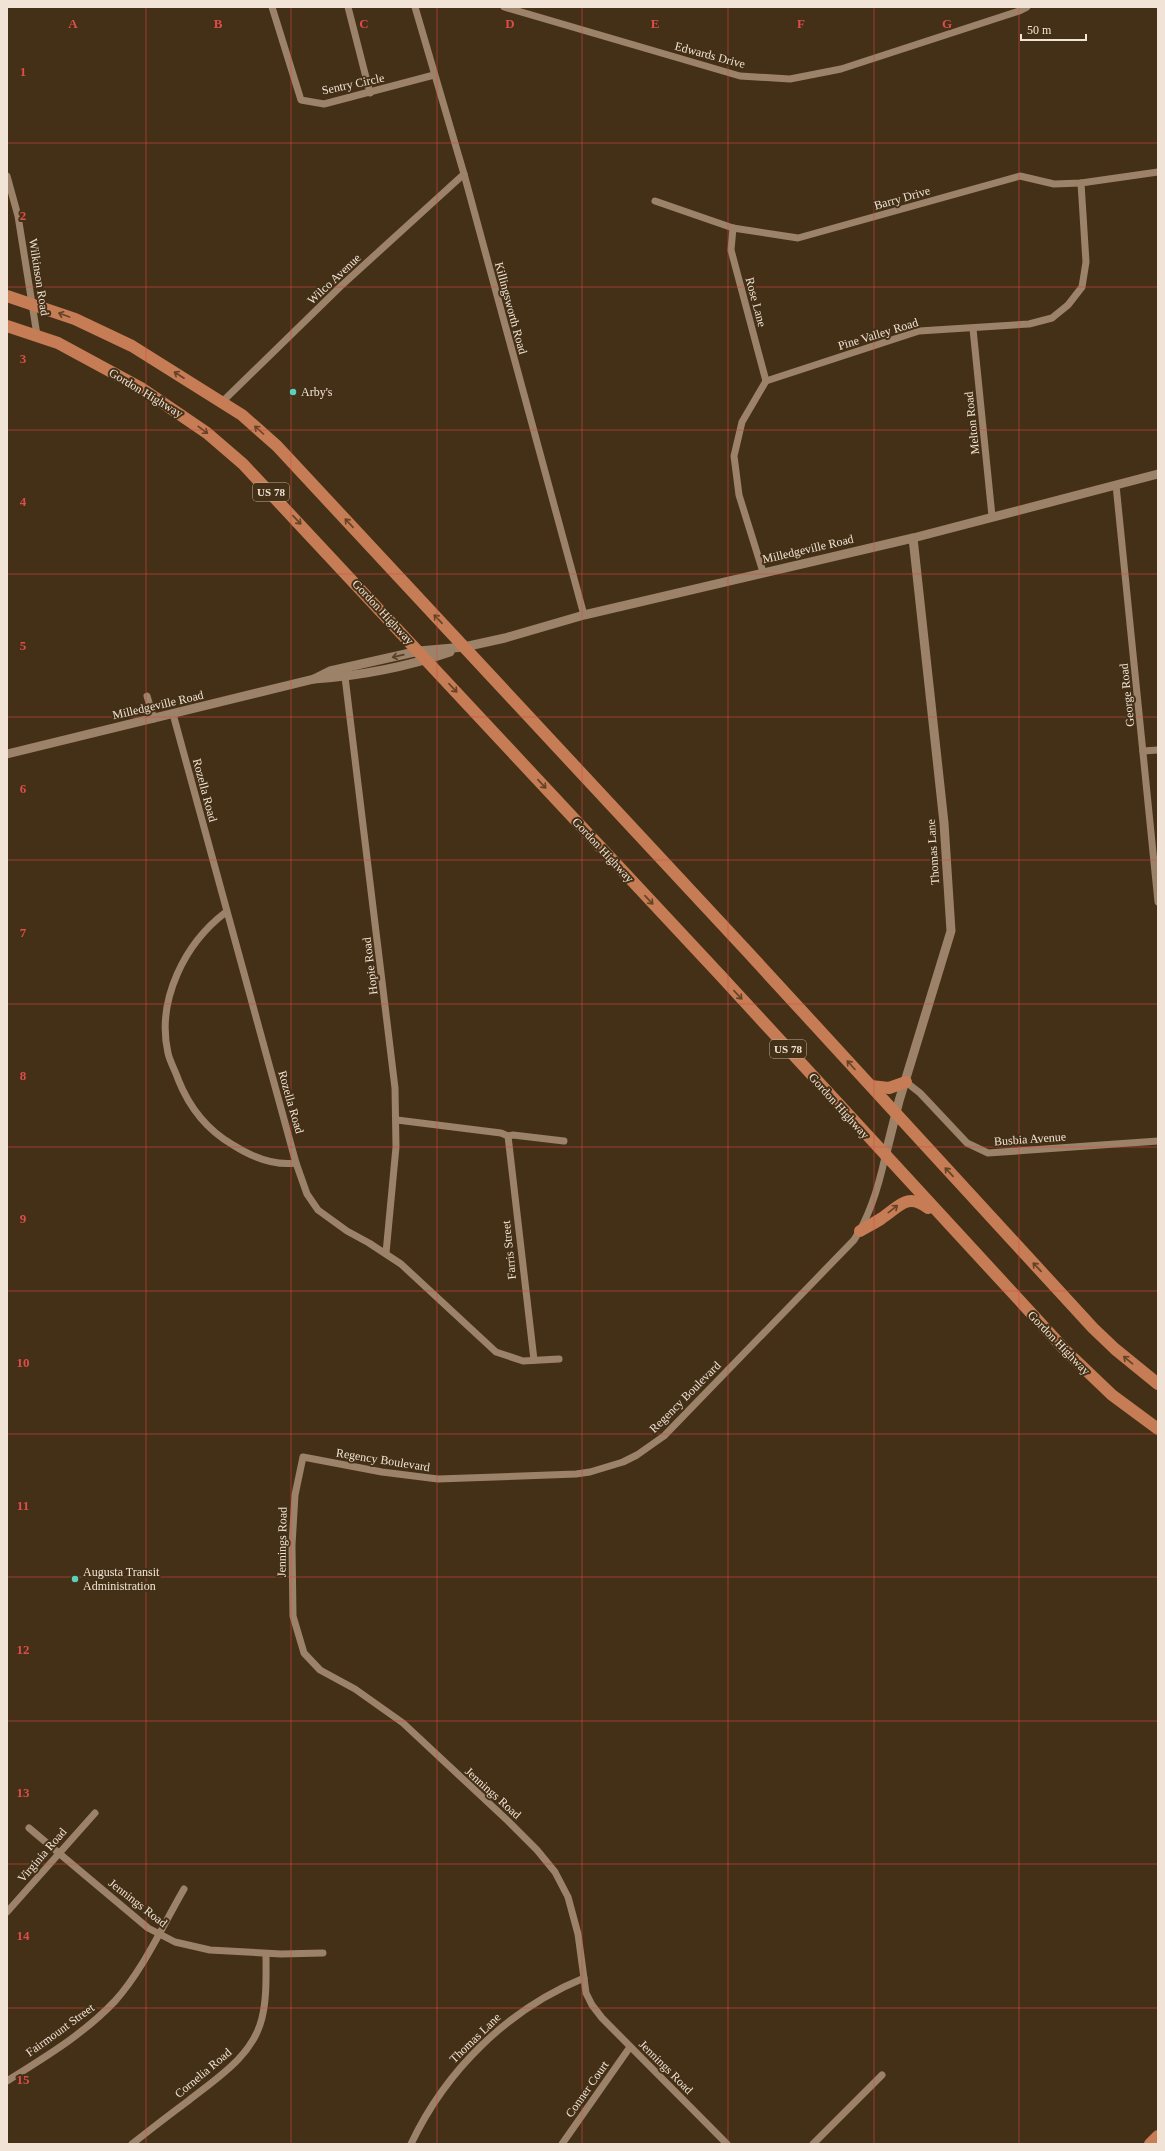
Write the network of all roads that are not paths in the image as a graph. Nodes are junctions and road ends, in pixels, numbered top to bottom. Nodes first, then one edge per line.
1 (272, 7) edge
2 (348, 7) edge
3 (415, 7) edge
4 (504, 7) edge
5 (1027, 7) edge
6 (434, 75) junction
7 (370, 93) junction
8 (1158, 172) edge
9 (464, 174) junction
10 (7, 176) edge
11 (1081, 183) junction
12 (655, 201) dead end
13 (733, 228) junction
14 (7, 296) edge
15 (33, 304) junction
16 (7, 326) edge
17 (973, 329) junction
18 (37, 335) junction
19 (766, 381) junction
20 (221, 403) junction
21 (1158, 474) edge
22 (1116, 485) junction
23 (992, 516) junction
24 (913, 538) junction
25 (763, 572) junction
26 (584, 615) junction
27 (464, 647) junction
28 (423, 655) junction
29 (345, 677) junction
30 (314, 680) junction
31 (147, 696) dead end
32 (173, 714) junction
33 (154, 718) junction
34 (1158, 750) edge
35 (1144, 751) junction
36 (7, 754) edge
37 (1158, 902) edge
38 (226, 912) junction
39 (906, 1082) junction
40 (871, 1086) junction
41 (896, 1114) junction
42 (397, 1120) junction
43 (508, 1136) junction
44 (564, 1141) dead end
45 (1158, 1141) edge
46 (885, 1157) junction
47 (296, 1163) junction
48 (938, 1214) junction
49 (860, 1231) junction
50 (386, 1253) junction
51 (559, 1359) dead end
52 (534, 1360) junction
53 (1158, 1384) edge
54 (1158, 1429) edge
55 (303, 1457) joint
56 (94, 1813) dead end
57 (29, 1828) dead end
58 (58, 1853) junction
59 (184, 1890) dead end
60 (7, 1912) edge
61 (158, 1935) junction
62 (323, 1953) dead end
63 (266, 1954) junction
64 (584, 1978) junction
65 (630, 2047) junction
66 (882, 2075) dead end
67 (7, 2081) edge
68 (1158, 2136) edge
69 (132, 2144) edge
70 (411, 2144) edge
71 (562, 2144) edge
72 (727, 2144) edge
73 (813, 2144) edge
74 (1150, 2144) edge

1 - 7 street, Sentry Circle
2 - 7 street
3 - 6 street, Killingsworth Road
4 - 5 street, Edwards Drive
6 - 7 street, Sentry Circle
6 - 9 street, Killingsworth Road
8 - 11 street, Barry Drive
9 - 20 street, Wilco Avenue
9 - 26 street, Killingsworth Road
10 - 15 street, Wilkinson Road
11 - 13 street, Barry Drive
11 - 17 street, Pine Valley Road
12 - 13 street, Barry Drive
13 - 19 street, Rose Lane
14 - 15 highway, US 78
15 - 18 street, Wilkinson Road
20 -> 15 highway, US 78
16 - 18 highway, Gordon Highway / US 78
17 - 19 street, Pine Valley Road
17 - 23 street, Melton Road
18 -> 28 highway, Gordon Highway / US 78
19 - 25 street
27 -> 20 highway, US 78
21 - 22 street, Milledgeville Road
22 - 23 street, Milledgeville Road
22 - 35 street, George Road
23 - 24 street, Milledgeville Road
24 - 25 street, Milledgeville Road
24 - 39 street, Thomas Lane
25 - 26 street, Milledgeville Road
26 - 27 street, Milledgeville Road
27 - 28 street, Milledgeville Road
40 -> 27 highway, US 78
28 - 29 street, Milledgeville Road
28 -> 30 street, Milledgeville Road
28 -> 46 highway, Gordon Highway / US 78
29 - 30 street, Milledgeville Road
29 - 42 street, Hopie Road
30 - 32 street, Milledgeville Road
31 - 33 street
32 - 33 street, Milledgeville Road
32 - 38 street, Rozella Road
33 - 36 street, Milledgeville Road
34 - 35 street
35 - 37 street, George Road
38 - 47 street, Rozella Road
38 - 47 street
39 - 40 highway
39 - 41 street, Thomas Lane
39 - 45 street, Busbia Avenue
40 - 41 highway, US 78
41 - 46 street, Thomas Lane
53 -> 41 highway, US 78
42 - 43 street
42 - 50 street, Hopie Road
43 - 44 street
43 - 52 street, Farris Street
46 - 48 highway, Gordon Highway / US 78
46 - 49 street, Regency Boulevard
47 - 50 street, Rozella Road
49 -> 48 highway
48 - 54 highway, Gordon Highway / US 78
49 - 55 street, Regency Boulevard
50 - 52 street, Rozella Road
51 - 52 street, Rozella Road
55 - 64 street, Jennings Road
56 - 58 street, Virginia Road
57 - 58 street, Jennings Road
58 - 60 street, Virginia Road
58 - 61 street, Jennings Road
59 - 61 street, Fairmount Street
61 - 63 street, Jennings Road
61 - 67 street, Fairmount Street
62 - 63 street, Jennings Road
63 - 69 street, Cornelia Road
64 - 65 street, Jennings Road
64 - 70 street, Thomas Lane
65 - 71 street, Conner Court
65 - 72 street, Jennings Road
66 - 73 street
68 - 74 highway

